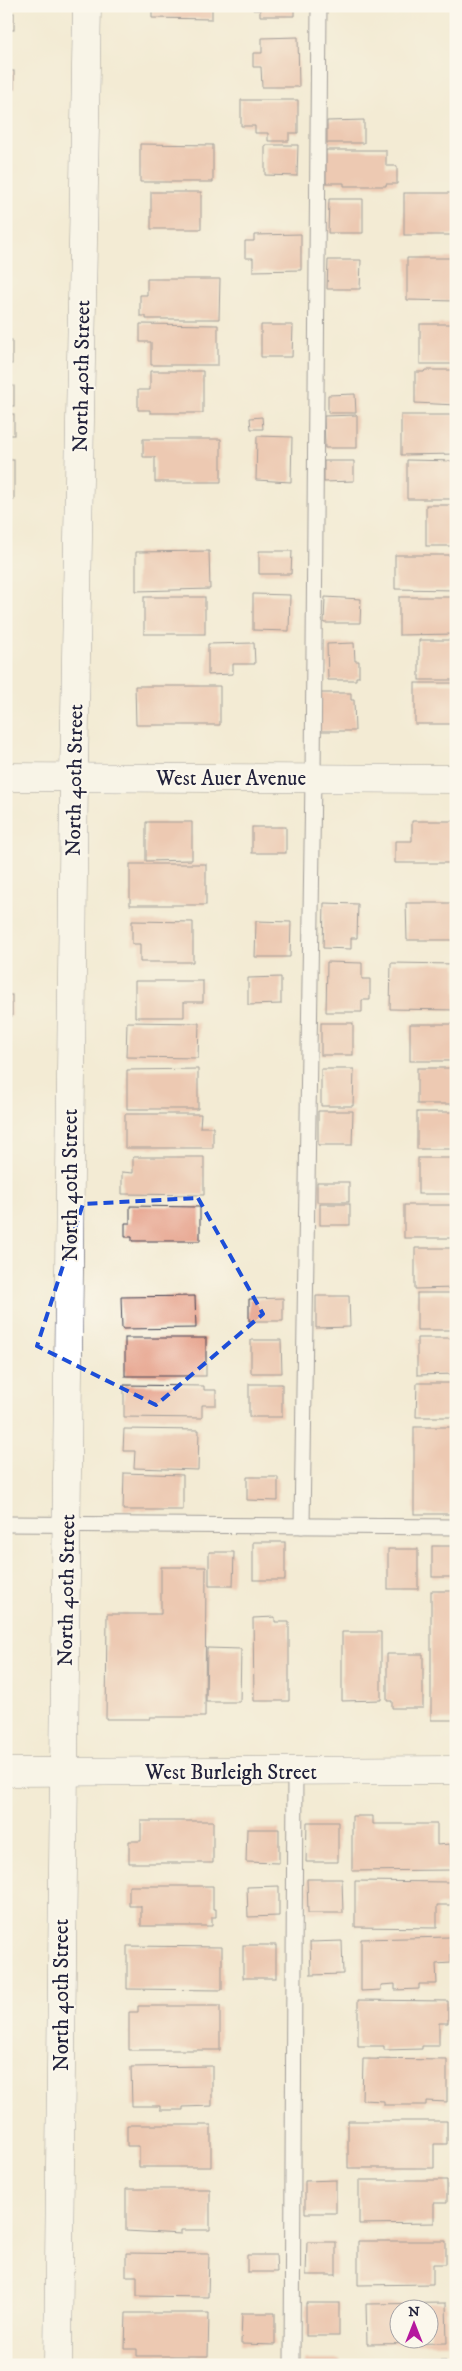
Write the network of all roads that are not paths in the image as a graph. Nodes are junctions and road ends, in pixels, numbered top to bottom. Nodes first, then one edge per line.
1 (87, 6) edge
2 (319, 6) edge
3 (74, 776) junction
4 (6, 777) edge
5 (313, 778) junction
6 (456, 779) edge
7 (6, 1524) edge
8 (68, 1524) junction
9 (302, 1526) junction
10 (456, 1527) edge
11 (456, 1770) edge
12 (296, 1771) junction
13 (6, 1772) edge
14 (63, 1772) junction
15 (58, 2365) edge
16 (292, 2365) edge

1 - 3 street, North 40th Street
2 - 5 lane
3 - 4 street, West Auer Avenue
3 - 5 street, West Auer Avenue
3 - 8 street, North 40th Street
5 - 6 street, West Auer Avenue
5 - 9 lane
7 - 8 lane
8 - 9 lane
8 - 14 street, North 40th Street
9 - 10 lane
11 - 12 street, West Burleigh Street
12 - 14 street, West Burleigh Street
12 - 16 lane
13 - 14 street, West Burleigh Street
14 - 15 street, North 40th Street

